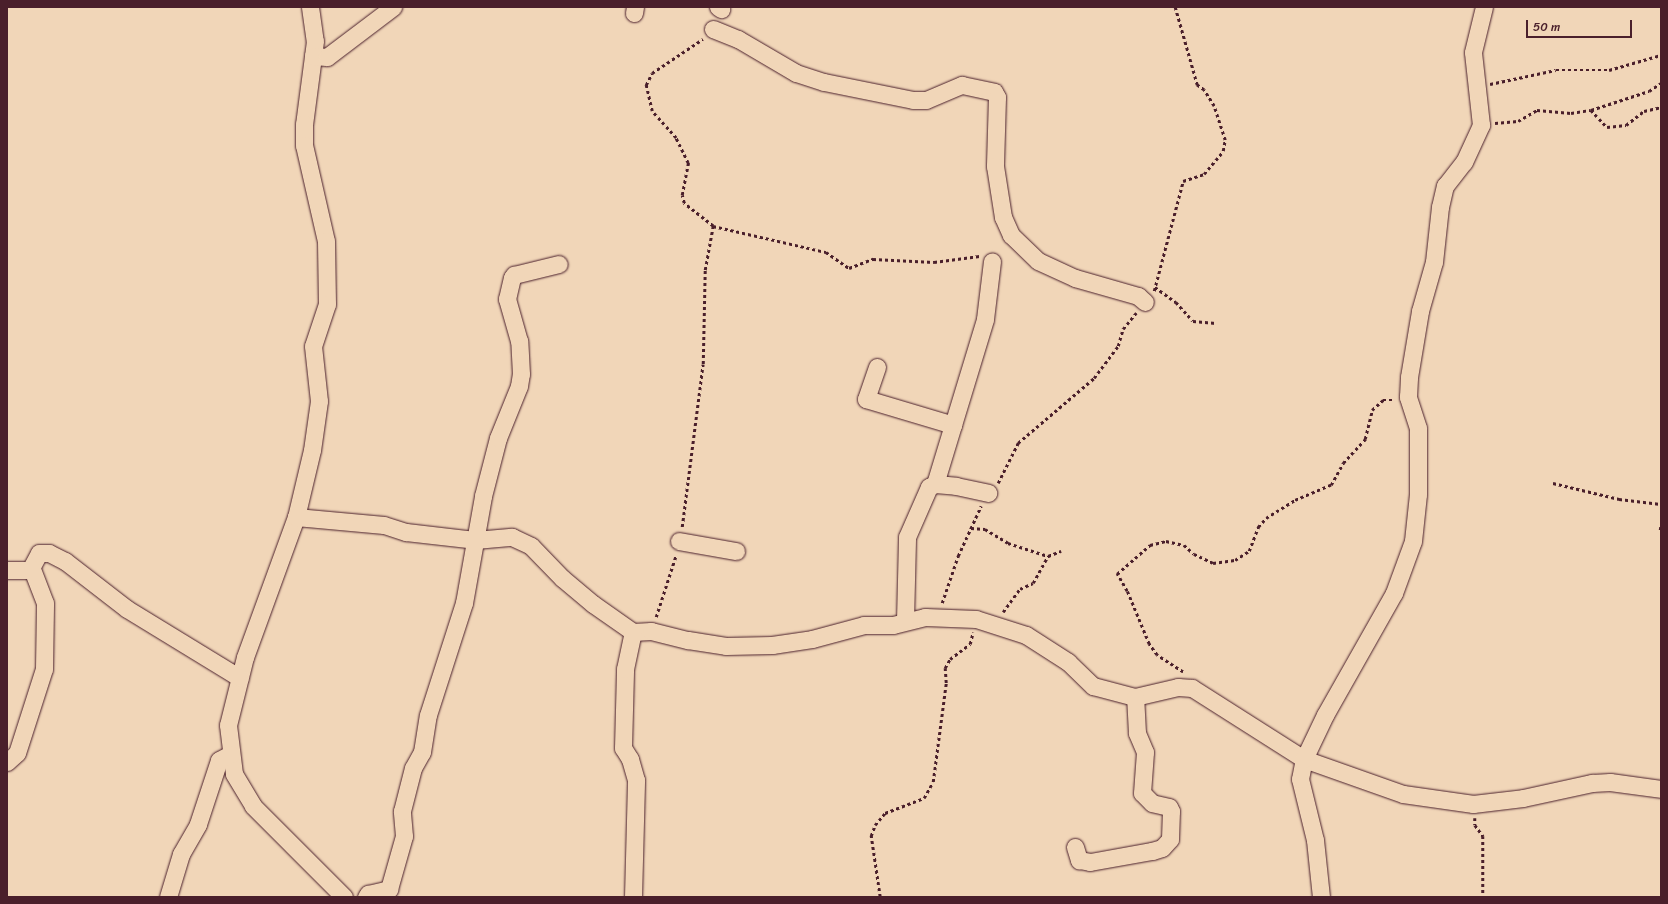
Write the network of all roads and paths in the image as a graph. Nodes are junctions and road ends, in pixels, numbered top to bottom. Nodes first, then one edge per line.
1 (310, 7) edge
2 (393, 7) edge
3 (1175, 7) edge
4 (1484, 7) edge
5 (713, 30) joint
6 (1661, 55) edge
7 (313, 56) junction
8 (1661, 83) edge
9 (1476, 86) junction
10 (1661, 107) edge
11 (1591, 110) junction
12 (1481, 125) junction
13 (713, 226) junction
14 (992, 261) joint
15 (559, 264) dead end
16 (1155, 287) junction
17 (1146, 302) junction
18 (1216, 323) dead end
19 (877, 367) dead end
20 (1408, 397) junction
21 (953, 425) junction
22 (1553, 483) dead end
23 (935, 484) junction
24 (988, 493) junction
25 (1661, 504) edge
26 (296, 518) junction
27 (1661, 524) edge
28 (971, 528) junction
29 (1660, 530) edge
30 (475, 540) junction
31 (679, 541) junction
32 (1061, 550) dead end
33 (736, 551) dead end
34 (1048, 556) junction
35 (32, 569) junction
36 (7, 570) edge
37 (942, 616) junction
38 (976, 618) junction
39 (905, 621) junction
40 (993, 624) junction
41 (651, 631) junction
42 (633, 632) junction
43 (240, 678) junction
44 (1192, 688) junction
45 (1135, 696) junction
46 (231, 754) junction
47 (1304, 759) junction
48 (7, 762) edge
49 (1661, 789) edge
50 (1473, 804) junction
51 (1075, 847) dead end
52 (168, 897) edge
53 (344, 897) edge
54 (366, 897) edge
55 (633, 897) edge
56 (880, 897) edge
57 (1321, 897) edge
58 (1483, 897) edge

1 - 7 street
2 - 7 street
3 - 16 path
4 - 9 street
5 - 13 path
5 - 17 street
6 - 9 path
7 - 26 street
8 - 11 path
9 - 12 street
10 - 11 path
11 - 12 path
12 - 20 street
13 - 14 path
13 - 31 path
14 - 21 street
15 - 30 street
16 - 17 path
16 - 18 path
17 - 24 path
19 - 21 street
20 - 44 path
20 - 47 street
21 - 23 street
22 - 25 path
23 - 24 street
23 - 39 street
24 - 28 path
26 - 30 street
26 - 43 street
27 - 29 path
28 - 34 path
28 - 37 path
30 - 42 street
30 - 54 street
31 - 33 street
31 - 41 path
32 - 34 path
34 - 40 path
35 - 36 street
35 - 43 street
35 - 48 street
37 - 38 street
37 - 39 street
38 - 40 street
38 - 56 path
39 - 41 street
40 - 45 street
41 - 42 street
42 - 55 street
43 - 46 street
44 - 45 street
44 - 47 street
45 - 51 street
46 - 52 street
46 - 53 street
47 - 50 street
47 - 57 street
49 - 50 street
50 - 58 path

